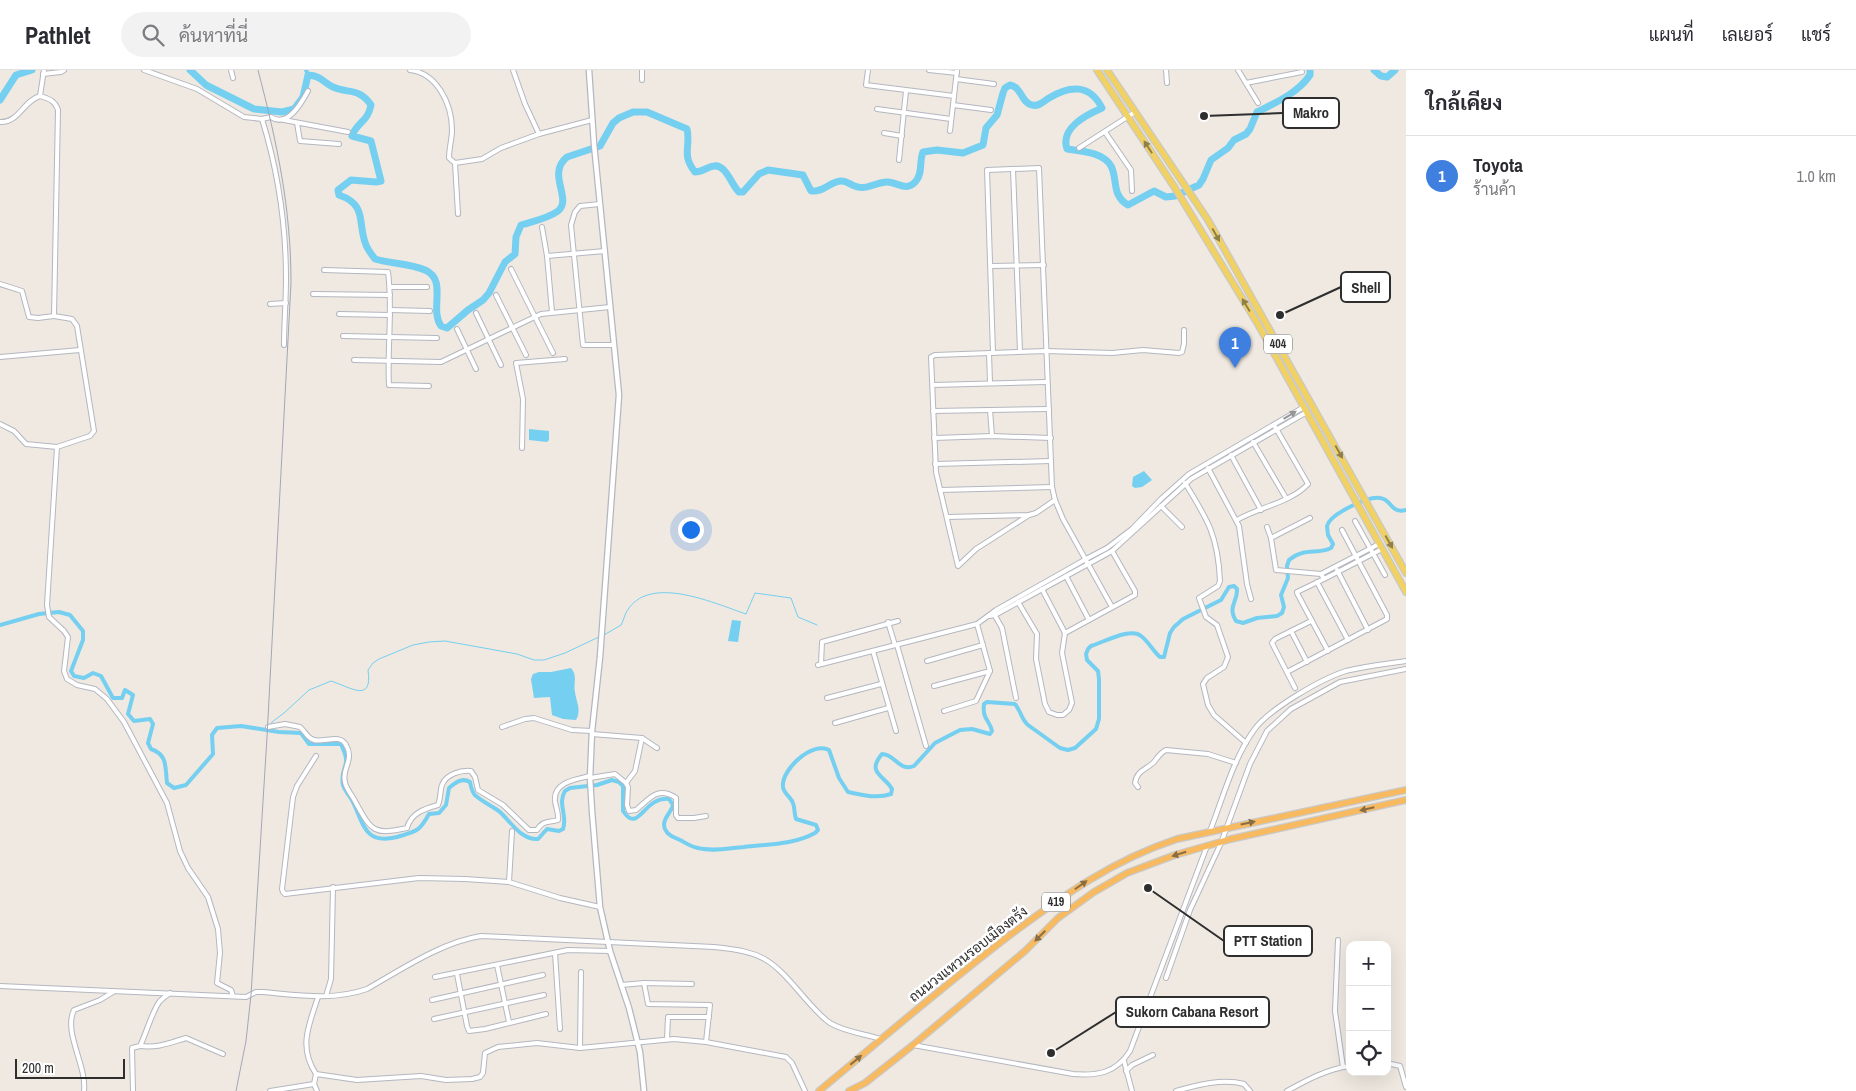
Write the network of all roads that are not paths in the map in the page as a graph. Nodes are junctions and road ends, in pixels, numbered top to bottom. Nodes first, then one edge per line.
1 (64, 70) edge
2 (144, 70) edge
3 (231, 70) edge
4 (410, 70) edge
5 (513, 70) edge
6 (588, 70) edge
7 (642, 70) edge
8 (868, 70) edge
9 (929, 70) edge
10 (1097, 70) edge
11 (1107, 70) edge
12 (1166, 70) edge
13 (1238, 70) edge
14 (1276, 70) edge
15 (421, 71) edge
16 (44, 72) edge
17 (957, 72) edge
18 (1302, 72) dead end
19 (1278, 76) junction
20 (233, 78) dead end
21 (956, 79) junction
22 (642, 80) dead end
23 (1167, 83) dead end
24 (1246, 83) junction
25 (994, 84) dead end
26 (308, 91) dead end
27 (906, 91) junction
28 (40, 96) junction
29 (954, 96) junction
30 (1258, 103) dead end
31 (953, 104) junction
32 (877, 109) dead end
33 (991, 110) dead end
34 (1135, 112) junction
35 (904, 113) junction
36 (1128, 116) junction
37 (262, 119) junction
38 (951, 119) junction
39 (284, 120) junction
40 (592, 120) junction
41 (0, 122) edge
42 (297, 123) junction
43 (950, 131) dead end
44 (348, 132) dead end
45 (1104, 132) junction
46 (884, 133) dead end
47 (539, 134) junction
48 (902, 136) junction
49 (339, 144) dead end
50 (1079, 148) dead end
51 (899, 160) dead end
52 (455, 163) junction
53 (1014, 169) junction
54 (1132, 191) dead end
55 (600, 204) junction
56 (458, 214) dead end
57 (542, 227) dead end
58 (605, 251) junction
59 (573, 254) junction
60 (546, 256) junction
61 (1044, 265) junction
62 (991, 266) junction
63 (1016, 266) junction
64 (511, 269) dead end
65 (324, 270) dead end
66 (0, 284) edge
67 (390, 287) junction
68 (427, 287) dead end
69 (314, 294) dead end
70 (390, 295) junction
71 (496, 295) dead end
72 (286, 303) junction
73 (270, 304) dead end
74 (610, 307) junction
75 (579, 310) junction
76 (430, 311) dead end
77 (390, 312) junction
78 (552, 312) junction
79 (476, 313) dead end
80 (339, 314) dead end
81 (54, 316) junction
82 (535, 317) junction
83 (512, 329) junction
84 (457, 330) dead end
85 (1184, 330) dead end
86 (343, 336) dead end
87 (389, 337) junction
88 (437, 338) dead end
89 (489, 340) junction
90 (284, 344) dead end
91 (614, 345) junction
92 (80, 350) junction
93 (466, 351) junction
94 (1046, 351) junction
95 (1020, 352) junction
96 (553, 353) dead end
97 (991, 353) junction
98 (526, 355) dead end
99 (0, 357) edge
100 (565, 359) dead end
101 (354, 360) dead end
102 (388, 361) junction
103 (501, 364) dead end
104 (476, 369) dead end
105 (1047, 382) junction
106 (990, 383) junction
107 (933, 384) junction
108 (429, 386) dead end
109 (1049, 409) junction
110 (990, 410) junction
111 (1306, 410) junction
112 (933, 411) junction
113 (0, 424) edge
114 (1274, 425) junction
115 (1277, 430) junction
116 (992, 436) junction
117 (934, 438) junction
118 (1051, 438) junction
119 (1251, 438) junction
120 (1254, 443) junction
121 (57, 447) junction
122 (522, 448) dead end
123 (1228, 451) junction
124 (1231, 456) junction
125 (1051, 461) junction
126 (935, 464) junction
127 (1206, 464) junction
128 (1208, 468) junction
129 (1184, 481) junction
130 (1052, 487) junction
131 (940, 490) junction
132 (1286, 498) junction
133 (1055, 500) junction
134 (1161, 506) junction
135 (1261, 510) junction
136 (1029, 515) junction
137 (947, 517) junction
138 (1310, 518) dead end
139 (1237, 520) junction
140 (1355, 521) dead end
141 (1182, 527) dead end
142 (1267, 527) dead end
143 (1342, 530) dead end
144 (1272, 538) junction
145 (1381, 547) junction
146 (1371, 549) junction
147 (1112, 551) junction
148 (1373, 554) junction
149 (1356, 556) junction
150 (1087, 561) junction
151 (1359, 561) junction
152 (1335, 567) junction
153 (1338, 572) junction
154 (1406, 573) edge
155 (1321, 574) junction
156 (1385, 575) dead end
157 (1066, 576) junction
158 (1324, 579) junction
159 (1317, 582) junction
160 (1042, 589) junction
161 (1406, 592) edge
162 (1251, 599) dead end
163 (1018, 602) junction
164 (1112, 607) junction
165 (994, 614) junction
166 (1089, 620) junction
167 (898, 621) dead end
168 (1311, 621) junction
169 (888, 622) junction
170 (977, 624) junction
171 (1368, 630) junction
172 (1291, 631) junction
173 (1065, 633) junction
174 (1348, 640) junction
175 (896, 645) junction
176 (983, 645) junction
177 (872, 651) junction
178 (1328, 651) junction
179 (927, 661) dead end
180 (1406, 661) edge
181 (1307, 662) junction
182 (1406, 670) edge
183 (990, 671) junction
184 (1287, 672) junction
185 (881, 684) junction
186 (934, 686) dead end
187 (1296, 688) dead end
188 (827, 698) dead end
189 (1016, 698) dead end
190 (888, 708) junction
191 (944, 711) dead end
192 (834, 723) dead end
193 (268, 727) dead end
194 (502, 727) dead end
195 (896, 731) dead end
196 (592, 733) junction
197 (642, 738) junction
198 (1246, 743) junction
199 (926, 746) dead end
200 (656, 748) dead end
201 (316, 756) dead end
202 (1236, 762) junction
203 (590, 777) junction
204 (626, 783) junction
205 (1138, 786) dead end
206 (1406, 790) edge
207 (1406, 800) edge
208 (706, 816) dead end
209 (1225, 828) junction
210 (512, 831) dead end
211 (1210, 831) junction
212 (1221, 842) junction
213 (1207, 846) junction
214 (509, 882) junction
215 (334, 887) junction
216 (600, 907) junction
217 (1338, 940) dead end
218 (608, 941) junction
219 (610, 951) junction
220 (555, 953) junction
221 (497, 965) junction
222 (582, 972) dead end
223 (457, 974) junction
224 (543, 975) dead end
225 (435, 977) dead end
226 (1166, 978) dead end
227 (501, 983) junction
228 (644, 983) junction
229 (692, 984) dead end
230 (621, 985) junction
231 (0, 986) edge
232 (113, 992) junction
233 (461, 992) junction
234 (170, 993) junction
235 (544, 994) dead end
236 (233, 996) junction
237 (326, 996) junction
238 (318, 997) junction
239 (432, 1000) dead end
240 (504, 1003) junction
241 (464, 1012) junction
242 (546, 1014) dead end
243 (709, 1017) junction
244 (434, 1019) dead end
245 (509, 1022) junction
246 (560, 1029) dead end
247 (667, 1039) junction
248 (882, 1039) junction
249 (637, 1041) junction
250 (706, 1042) junction
251 (913, 1045) junction
252 (140, 1046) junction
253 (580, 1048) junction
254 (223, 1054) dead end
255 (1154, 1055) dead end
256 (1124, 1061) junction
257 (1391, 1064) edge
258 (1343, 1067) junction
259 (1346, 1067) edge
260 (1126, 1071) junction
261 (316, 1074) junction
262 (314, 1084) junction
263 (1406, 1087) edge
264 (84, 1091) edge
265 (133, 1091) edge
266 (270, 1091) edge
267 (317, 1091) edge
268 (644, 1091) edge
269 (805, 1091) edge
270 (819, 1091) edge
271 (849, 1091) edge
272 (1132, 1091) edge
273 (1176, 1091) edge
274 (1250, 1091) edge
275 (1287, 1091) edge

1 - 16 street
2 - 37 street
3 - 20 street
4 - 15 street
5 - 47 street
6 - 40 street
7 - 22 street
8 - 27 street
9 - 17 street
10 - 36 main road, 404
11 - 34 main road, 404
12 - 23 street
13 - 24 street
14 - 19 street
15 - 52 street
16 - 28 street
17 - 21 street
18 - 19 street
19 - 24 street
21 - 25 street
21 - 29 street
24 - 30 street
26 - 39 street
27 - 29 street
27 - 35 street
28 - 41 street
28 - 81 street
29 - 31 street
31 - 33 street
31 - 38 street
32 - 35 street
34 - 36 street
34 -> 154 main road, 404
35 - 38 street
35 - 48 street
36 - 45 street
111 -> 36 main road, 404
37 - 39 street
37 - 72 street
38 - 43 street
39 - 42 street
40 - 47 street
40 - 55 street
42 - 44 street
42 - 49 street
45 - 50 street
45 - 54 street
46 - 48 street
47 - 52 street
48 - 51 street
52 - 56 street
53 - 61 street
53 - 62 street
53 - 63 street
55 - 58 street
55 - 59 street
57 - 60 street
58 - 59 street
58 - 74 street
59 - 60 street
59 - 75 street
60 - 78 street
61 - 63 street
61 - 94 street
62 - 63 street
62 - 97 street
63 - 95 street
64 - 82 street
65 - 67 street
66 - 81 street
67 - 68 street
67 - 70 street
69 - 70 street
70 - 77 street
71 - 83 street
72 - 73 street
72 - 90 street
74 - 75 street
74 - 91 street
75 - 78 street
75 - 91 street
76 - 77 street
77 - 80 street
77 - 87 street
78 - 82 street
79 - 89 street
81 - 92 street
82 - 83 street
82 - 96 street
83 - 89 street
83 - 98 street
84 - 93 street
85 - 94 street
86 - 87 street
87 - 88 street
87 - 102 street
89 - 93 street
89 - 103 street
91 - 196 street
92 - 99 street
92 - 121 street
93 - 102 street
93 - 104 street
94 - 95 street
94 - 105 street
95 - 97 street
97 - 106 street
97 - 107 street
100 - 122 street
101 - 102 street
102 - 108 street
105 - 106 street
105 - 109 street
106 - 107 street
107 - 112 street
109 - 110 street
109 - 118 street
110 - 112 street
110 - 116 street
114 -> 111 street
111 - 115 street
111 - 145 main road, 404
112 - 117 street
113 - 121 street
114 - 115 street
114 - 119 street
115 - 120 street
115 - 132 street
116 - 117 street
116 - 118 street
117 - 126 street
118 - 125 street
119 - 120 street
119 - 123 street
120 - 124 street
120 - 132 street
121 - 236 street
123 - 124 street
123 - 127 street
124 - 128 street
124 - 135 street
125 - 126 street
125 - 130 street
126 - 131 street
127 - 128 street
127 - 129 street
128 - 129 street
128 - 139 street
129 - 134 street
129 - 150 street
129 - 198 street
130 - 131 street
130 - 133 street
131 - 137 street
132 - 135 street
133 - 136 street
133 - 150 street
134 - 141 street
134 - 147 street
135 - 139 street
136 - 137 street
136 - 137 street
138 - 144 street
139 - 162 street
140 - 146 street
142 - 144 street
143 - 149 street
144 - 155 street
145 - 146 street
145 - 148 street
145 - 161 main road, 404
146 - 148 street
146 - 149 street
147 - 150 street
147 - 164 street
148 - 151 street
148 - 156 street
149 - 151 street
149 - 152 street
150 - 157 street
150 - 164 street
150 - 165 street
151 - 153 street
151 - 171 street
152 - 153 street
152 - 155 street
153 - 158 street
153 - 171 street
155 - 158 street
157 - 160 street
157 - 166 street
158 - 159 street
159 - 168 street
159 - 174 street
160 - 163 street
160 - 173 street
163 - 165 street
163 - 173 street
164 - 166 street
165 - 170 street
165 - 189 street
166 - 173 street
167 - 169 street
168 - 172 street
168 - 178 street
169 - 175 street
169 - 177 street
170 - 175 street
170 - 176 street
171 - 174 street
172 - 181 street
172 - 184 street
174 - 178 street
175 - 177 street
175 - 199 street
176 - 179 street
176 - 183 street
177 - 185 street
178 - 181 street
180 - 198 street
181 - 184 street
182 - 209 street
183 - 186 street
183 - 191 street
184 - 187 street
185 - 188 street
185 - 190 street
190 - 192 street
190 - 195 street
193 - 203 street
194 - 196 street
196 - 197 street
196 - 203 street
197 - 200 street
197 - 204 street
198 - 202 street
201 - 215 street
202 - 205 street
202 - 211 street
203 - 204 street
203 - 216 street
204 - 208 street
209 -> 206 highway, ถนนวงแหวนรอบเมืองตรัง / 419
207 -> 212 highway, 419
209 - 211 highway, ถนนวงแหวนรอบเมืองตรัง / 419
209 - 212 street
210 - 214 street
248 -> 211 highway, ถนนวงแหวนรอบเมืองตรัง / 419
212 - 213 highway, 419
212 - 226 street
213 -> 251 highway, 419
213 - 256 street
214 - 215 street
214 - 216 street
215 - 237 street
216 - 218 street
217 - 258 street
218 - 219 street
218 - 237 street
218 - 248 street
219 - 220 street
219 - 230 street
220 - 221 street
220 - 246 street
221 - 223 street
221 - 227 street
222 - 253 street
223 - 225 street
223 - 233 street
224 - 227 street
227 - 233 street
227 - 240 street
228 - 229 street
228 - 230 street
228 - 243 street
230 - 249 street
231 - 232 street
232 - 234 street
232 - 264 street
233 - 239 street
233 - 241 street
234 - 236 street
234 - 252 street
235 - 240 street
236 - 238 street
237 - 238 street
238 - 261 street
240 - 241 street
240 - 245 street
241 - 244 street
241 - 245 street
242 - 245 street
243 - 247 street
243 - 250 street
247 - 249 street
247 - 250 street
270 -> 248 highway, ถนนวงแหวนรอบเมืองตรัง / 419
249 - 253 street
249 - 268 street
250 - 269 street
251 - 256 street
251 - 271 highway, 419
252 - 254 street
252 - 265 street
253 - 261 street
255 - 260 street
256 - 260 street
257 - 263 street
258 - 259 street
258 - 275 street
260 - 272 street
261 - 262 street
262 - 266 street
262 - 267 street
273 - 274 street

